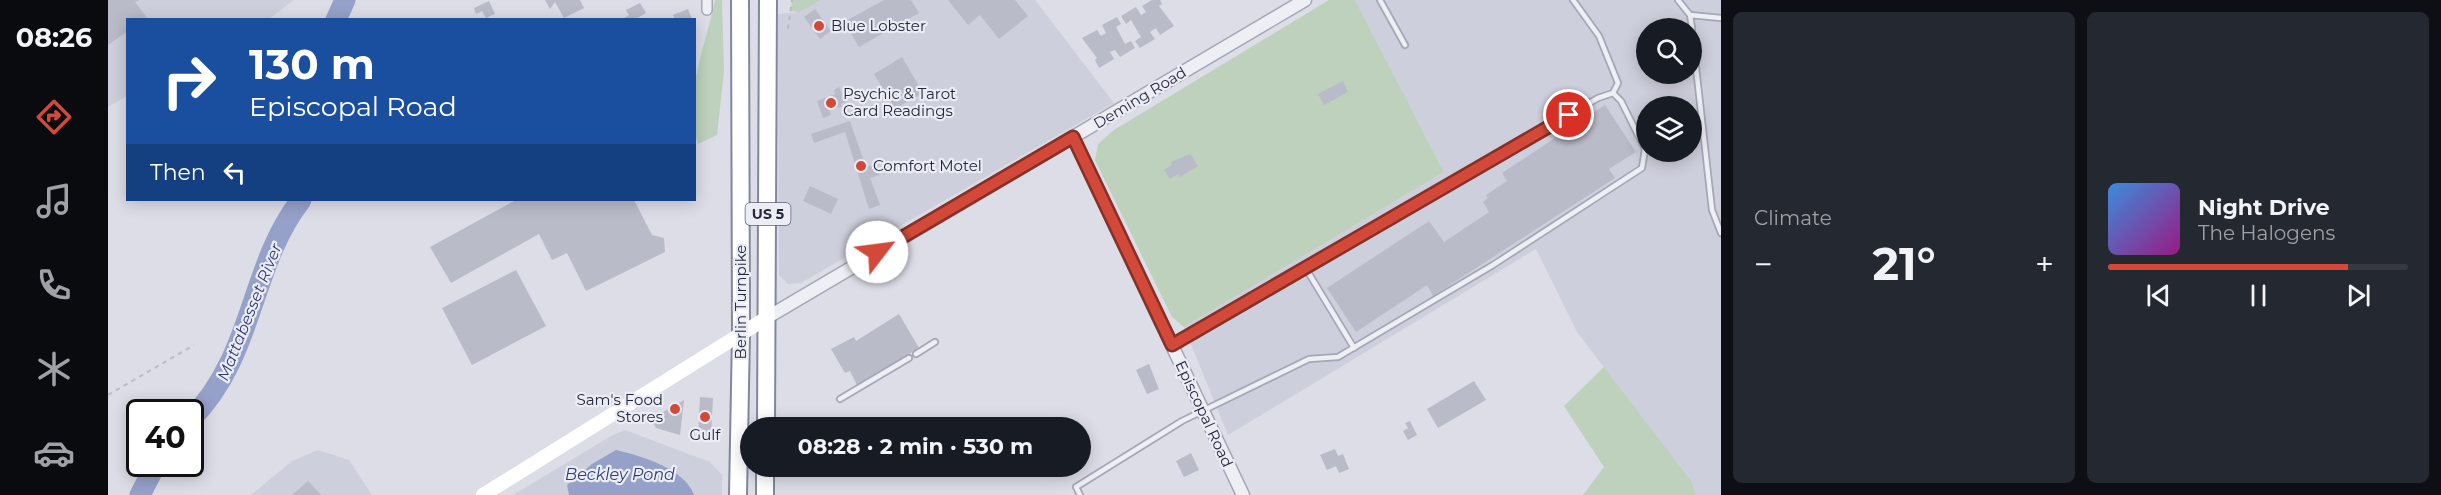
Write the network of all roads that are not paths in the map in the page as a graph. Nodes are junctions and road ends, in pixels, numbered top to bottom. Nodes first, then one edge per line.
1 (740, 0) edge
2 (768, 0) edge
3 (1305, 0) edge
4 (1380, 0) edge
5 (1573, 0) edge
6 (1678, 0) edge
7 (1690, 15) junction
8 (1690, 18) edge
9 (1721, 18) edge
10 (1405, 45) dead end
11 (1698, 84) edge
12 (1613, 93) junction
13 (1073, 137) junction
14 (1721, 232) edge
15 (1305, 267) junction
16 (768, 317) junction
17 (741, 333) junction
18 (935, 342) dead end
19 (1172, 345) junction
20 (1354, 348) junction
21 (916, 354) dead end
22 (909, 358) dead end
23 (840, 399) dead end
24 (1203, 411) junction
25 (766, 417) edge
26 (765, 477) edge
27 (483, 495) edge
28 (738, 495) edge
29 (765, 495) edge
30 (1080, 495) edge
31 (1242, 495) edge

1 - 17 highway, Berlin Turnpike / US 5
2 - 16 highway, Berlin Turnpike / US 5
3 - 13 street, Deming Road
4 - 10 lane
5 - 12 lane
6 - 7 lane
7 - 8 lane
7 - 9 lane
11 - 14 lane
12 - 15 lane
12 - 20 lane
13 - 16 street, Deming Road
13 - 19 street, Episcopal Road
15 - 19 lane
15 - 20 lane
16 - 17 main road, Deming Road
16 - 25 highway, Berlin Turnpike / US 5
17 - 27 main road, Deming Road
17 - 28 highway, Berlin Turnpike / US 5
18 - 21 lane
19 - 24 street, Episcopal Road
20 - 24 lane
22 - 23 lane
24 - 30 lane
24 - 31 street, Episcopal Road
26 - 29 highway

